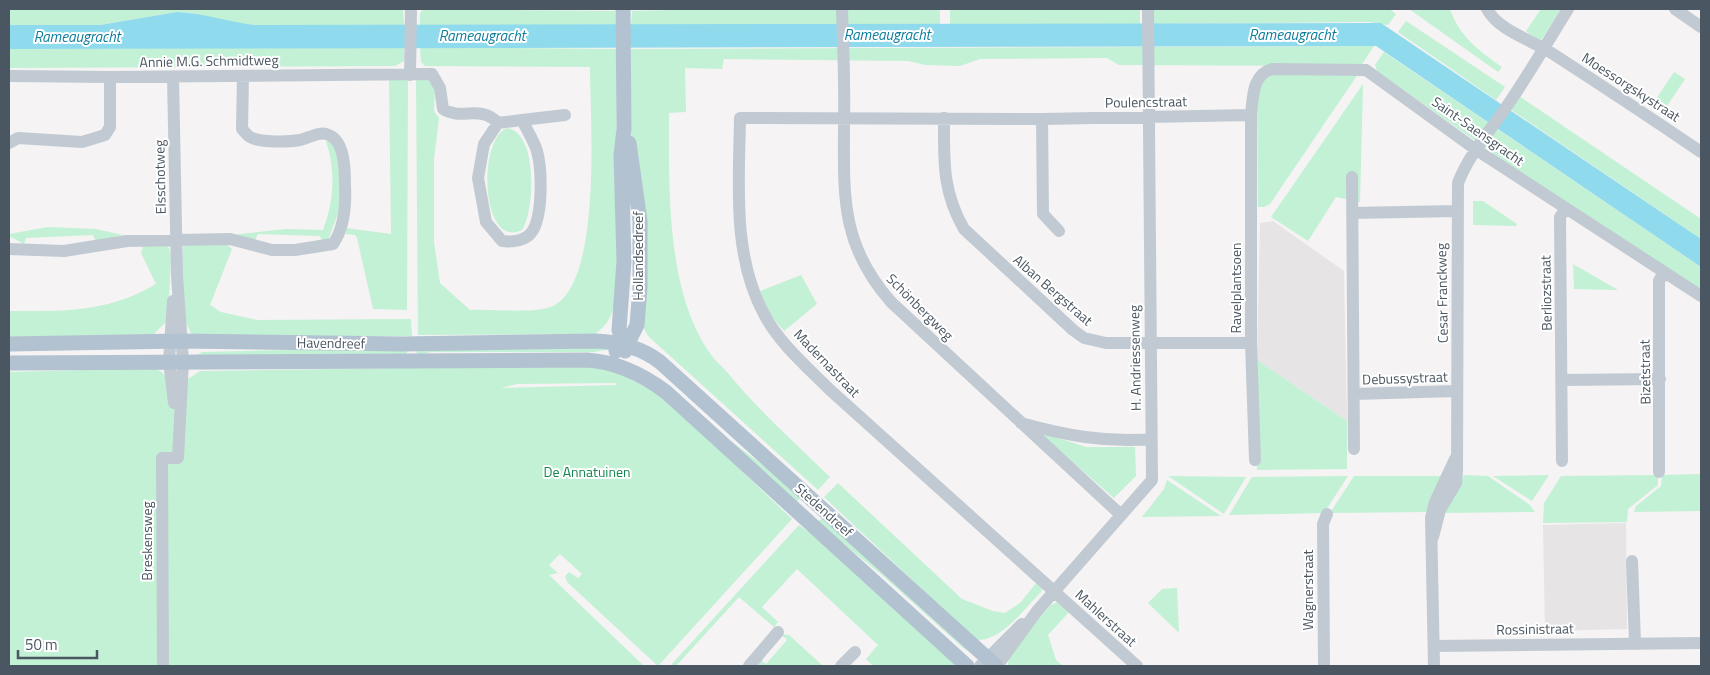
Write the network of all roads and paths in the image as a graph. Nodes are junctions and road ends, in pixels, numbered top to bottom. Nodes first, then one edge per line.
1 (411, 9) edge
2 (623, 9) edge
3 (1487, 9) edge
4 (1568, 9) edge
5 (1675, 9) edge
6 (842, 12) edge
7 (1148, 14) edge
8 (1701, 27) edge
9 (1544, 48) junction
10 (410, 75) junction
11 (9, 76) edge
12 (243, 76) junction
13 (173, 77) junction
14 (110, 78) junction
15 (564, 115) dead end
16 (1251, 115) junction
17 (1149, 116) junction
18 (844, 117) junction
19 (944, 118) junction
20 (1042, 119) junction
21 (522, 120) junction
22 (498, 123) junction
23 (624, 129) junction
24 (9, 143) edge
25 (1475, 149) junction
26 (1701, 152) edge
27 (1352, 177) dead end
28 (1566, 208) junction
29 (1456, 211) junction
30 (1352, 213) junction
31 (1059, 231) dead end
32 (176, 241) junction
33 (9, 249) edge
34 (1664, 272) junction
35 (1701, 296) edge
36 (619, 313) junction
37 (637, 326) junction
38 (596, 340) junction
39 (175, 342) junction
40 (1150, 342) junction
41 (1252, 343) junction
42 (9, 344) edge
43 (623, 345) junction
44 (651, 355) junction
45 (176, 361) junction
46 (592, 361) junction
47 (9, 363) edge
48 (630, 370) junction
49 (1660, 379) junction
50 (1562, 380) junction
51 (1457, 391) junction
52 (1354, 394) junction
53 (1019, 423) junction
54 (1151, 439) junction
55 (1354, 449) dead end
56 (1255, 460) dead end
57 (1562, 461) dead end
58 (1659, 472) dead end
59 (1327, 514) dead end
60 (1121, 515) junction
61 (1632, 561) dead end
62 (1054, 592) junction
63 (778, 632) dead end
64 (1635, 643) junction
65 (1701, 643) edge
66 (1434, 646) junction
67 (855, 652) dead end
68 (990, 664) edge
69 (163, 666) edge
70 (750, 666) edge
71 (840, 666) edge
72 (967, 666) edge
73 (1137, 666) edge
74 (1324, 666) edge
75 (1434, 666) edge

1 - 10 street
2 - 23 main road, Hollandsedreef
3 - 9 street, Moessorgskystraat
4 - 9 street
5 - 8 street
6 - 18 street, Schönbergweg
7 - 17 street, H. Andriessenweg
9 - 25 street, Cesar Franckweg
9 - 26 street, Moessorgskystraat
10 - 12 street, Annie M.G. Schmidtweg
10 - 22 street, Annie M.G. Schmidtweg
11 - 14 street, Annie M.G. Schmidtweg
12 - 13 street, Annie M.G. Schmidtweg
12 - 32 street
13 - 14 street, Annie M.G. Schmidtweg
13 - 32 street, Elsschotweg
14 - 24 street
15 - 21 street
16 - 17 street, Poulencstraat
16 - 25 street, Saint-Saensgracht
16 - 41 street, Ravelplantsoen
17 - 20 street, Poulencstraat
17 - 40 street, H. Andriessenweg
18 - 19 street, Poulencstraat
18 - 53 street, Schönbergweg
18 - 62 street, Madernastraat
19 - 20 street, Poulencstraat
19 - 40 street, Alban Bergstraat
20 - 31 street
21 - 22 street
21 - 22 street
23 - 36 main road, Hollandsedreef
23 - 37 main road, Hollandsedreef
25 - 28 street, Saint-Saensgracht
25 - 29 street, Cesar Franckweg
27 - 30 street
28 - 34 street, Saint-Saensgracht
28 - 50 street, Berliozstraat
29 - 30 street
29 - 51 street, Cesar Franckweg
30 - 52 street
32 - 33 street
32 - 39 street, Elsschotweg
34 - 35 street, Saint-Saensgracht
34 - 49 street, Bizetstraat
36 - 38 main road
36 - 43 main road
37 - 43 main road
37 - 44 main road
38 - 39 main road, Havendreef
38 - 43 main road, Havendreef
39 - 42 main road, Havendreef
39 - 45 street, Elsschotweg
40 - 41 street, Alban Bergstraat
40 - 54 street, H. Andriessenweg
41 - 56 street, Ravelplantsoen
43 - 44 main road, Havendreef
43 - 46 main road
43 - 48 main road
44 - 68 main road, Stedendreef
45 - 46 main road, Havendreef
45 - 47 main road, Havendreef
45 - 69 street, Breskensweg
46 - 48 main road, Stedendreef
48 - 72 main road, Stedendreef
49 - 50 street
49 - 58 street, Bizetstraat
50 - 57 street, Berliozstraat
51 - 52 street, Debussystraat
51 - 66 street, Cesar Franckweg
52 - 55 street
53 - 54 street, Schönbergweg
53 - 60 street, Schönbergweg
54 - 60 street, H. Andriessenweg
59 - 74 street, Wagnerstraat
60 - 62 street, H. Andriessenweg
61 - 64 street
62 - 68 street, H. Andriessenweg
62 - 73 street, Mahlerstraat
63 - 70 street
64 - 65 street, Rossinistraat
64 - 66 street, Rossinistraat
66 - 75 street, Cesar Franckweg
67 - 71 street

